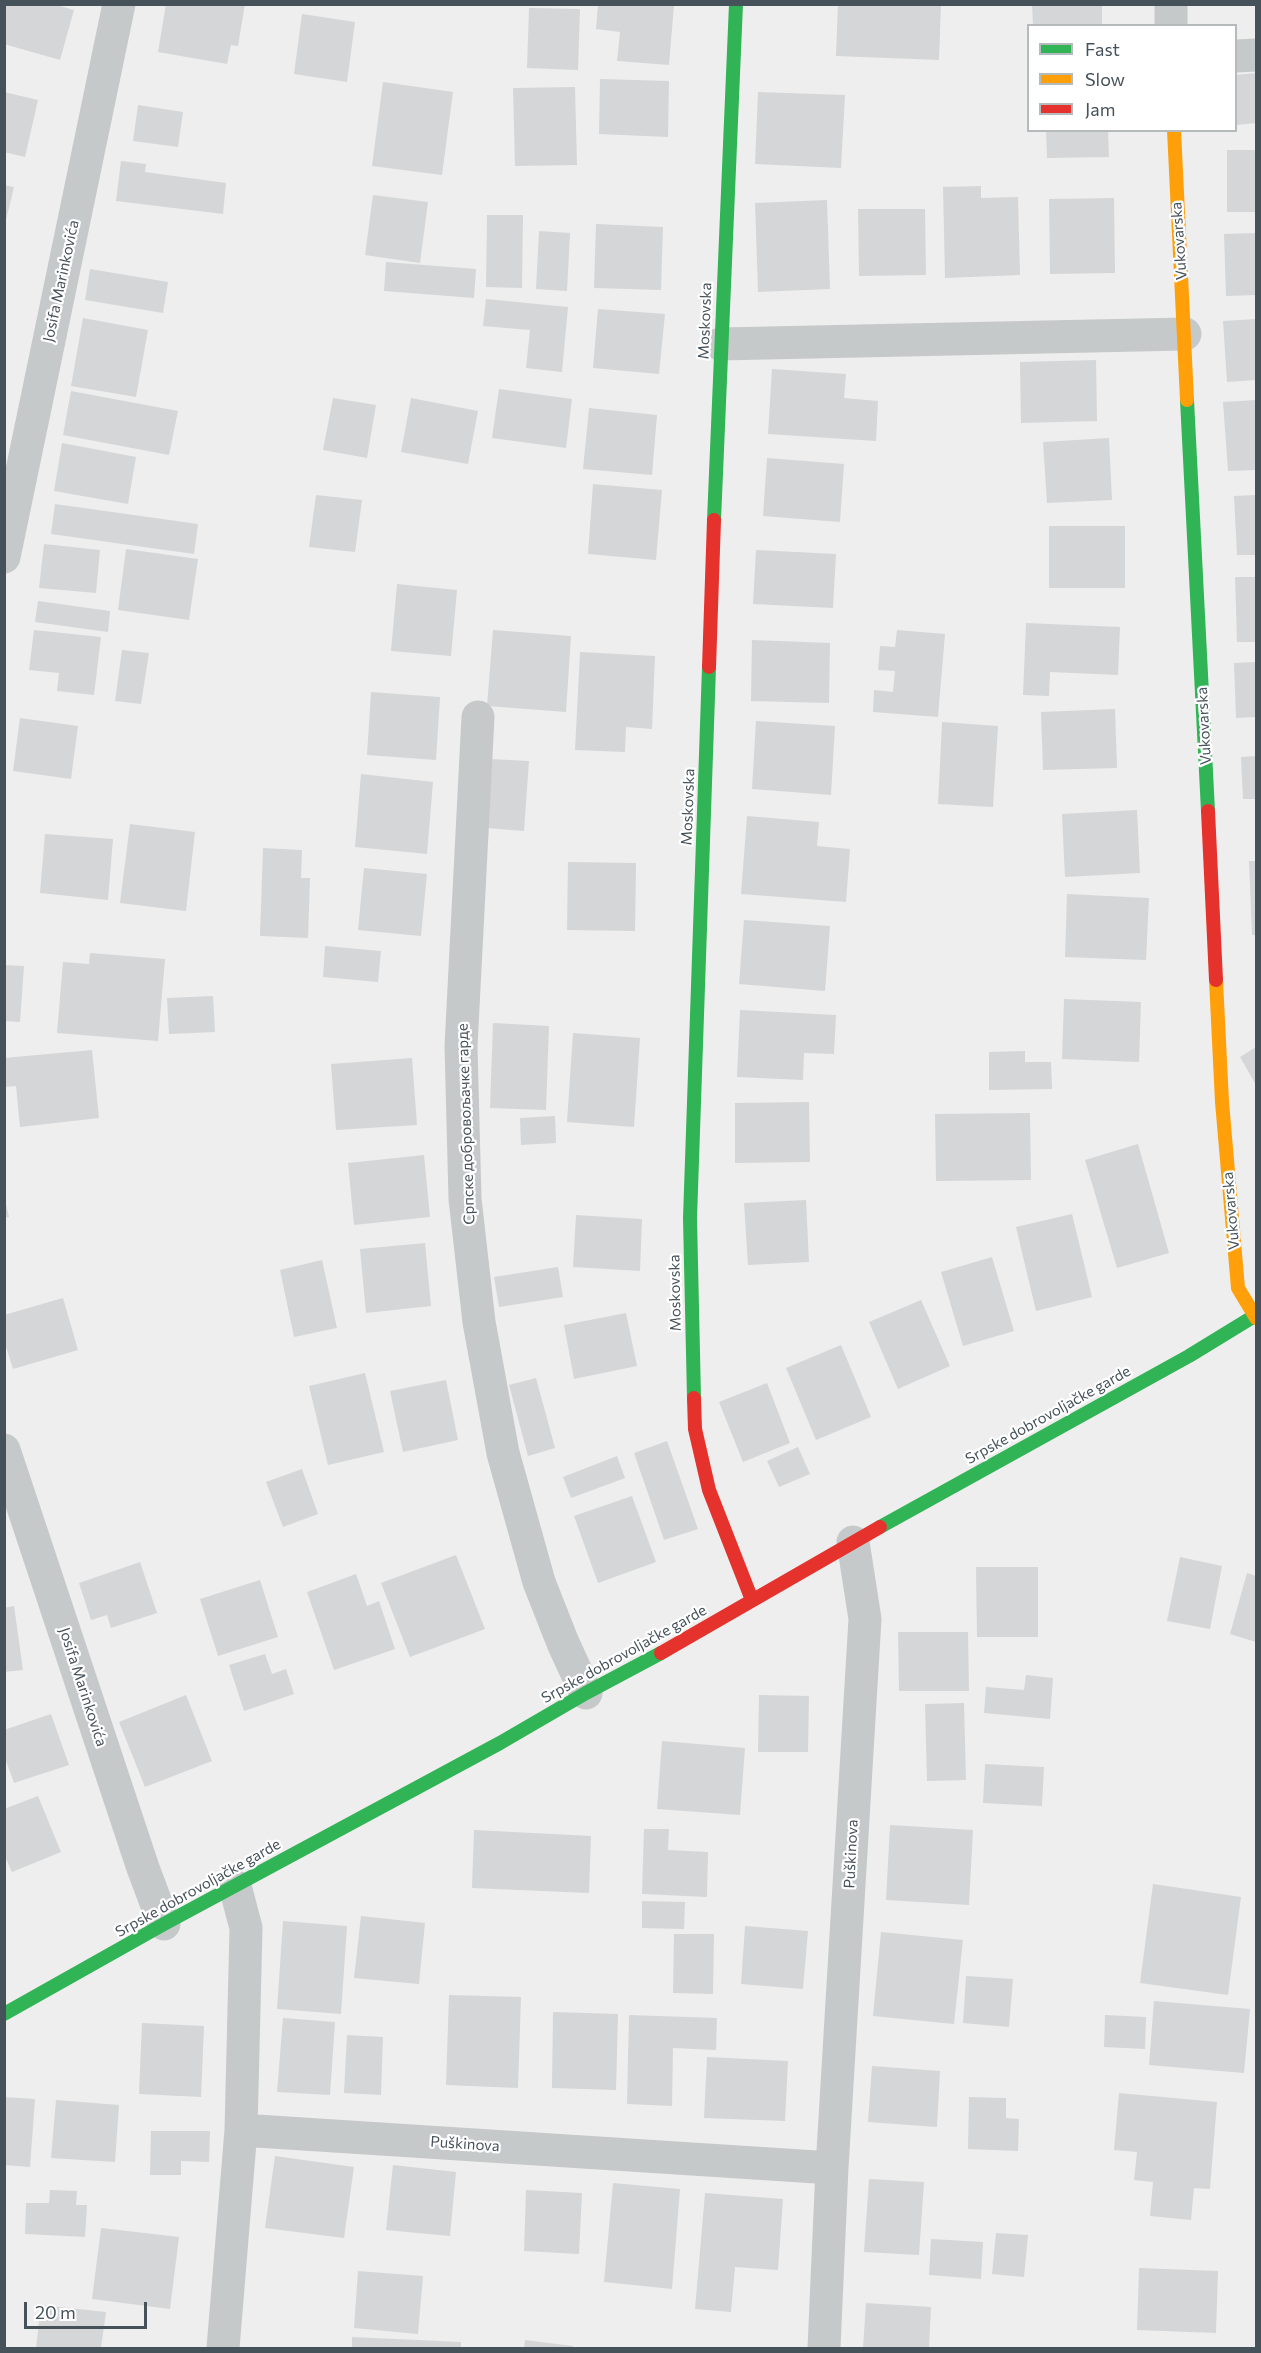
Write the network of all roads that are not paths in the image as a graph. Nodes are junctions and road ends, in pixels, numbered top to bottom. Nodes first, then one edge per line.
1 (119, 4) edge
2 (736, 4) edge
3 (1171, 4) edge
4 (1171, 24) edge
5 (1257, 55) edge
6 (1237, 56) edge
7 (1174, 132) edge
8 (1185, 334) junction
9 (720, 344) junction
10 (17, 423) edge
11 (4, 557) edge
12 (478, 717) dead end
13 (1256, 1317) edge
14 (4, 1450) edge
15 (853, 1542) junction
16 (752, 1600) junction
17 (586, 1694) junction
18 (235, 1886) junction
19 (164, 1924) junction
20 (4, 2014) edge
21 (240, 2130) junction
22 (832, 2168) junction
23 (223, 2349) edge
24 (824, 2349) edge

1 - 10 street, Josifa Marinkovića
2 - 9 street, Moskovska
3 - 4 street
5 - 6 street
7 - 8 street, Vukovarska
8 - 9 street
8 - 13 street, Vukovarska
9 - 16 street, Moskovska
10 - 11 street, Josifa Marinkovića
12 - 17 street, Српске добровољачке гарде
13 - 15 street, Srpske dobrovoljačke garde
14 - 19 street, Josifa Marinkovića
15 - 16 street, Srpske dobrovoljačke garde
15 - 22 street, Puškinova
16 - 17 street, Srpske dobrovoljačke garde
17 - 18 street, Srpske dobrovoljačke garde
18 - 19 street, Srpske dobrovoljačke garde
18 - 21 street
19 - 20 street, Srpske dobrovoljačke garde
21 - 22 street, Puškinova
21 - 23 street
22 - 24 street, Puškinova

